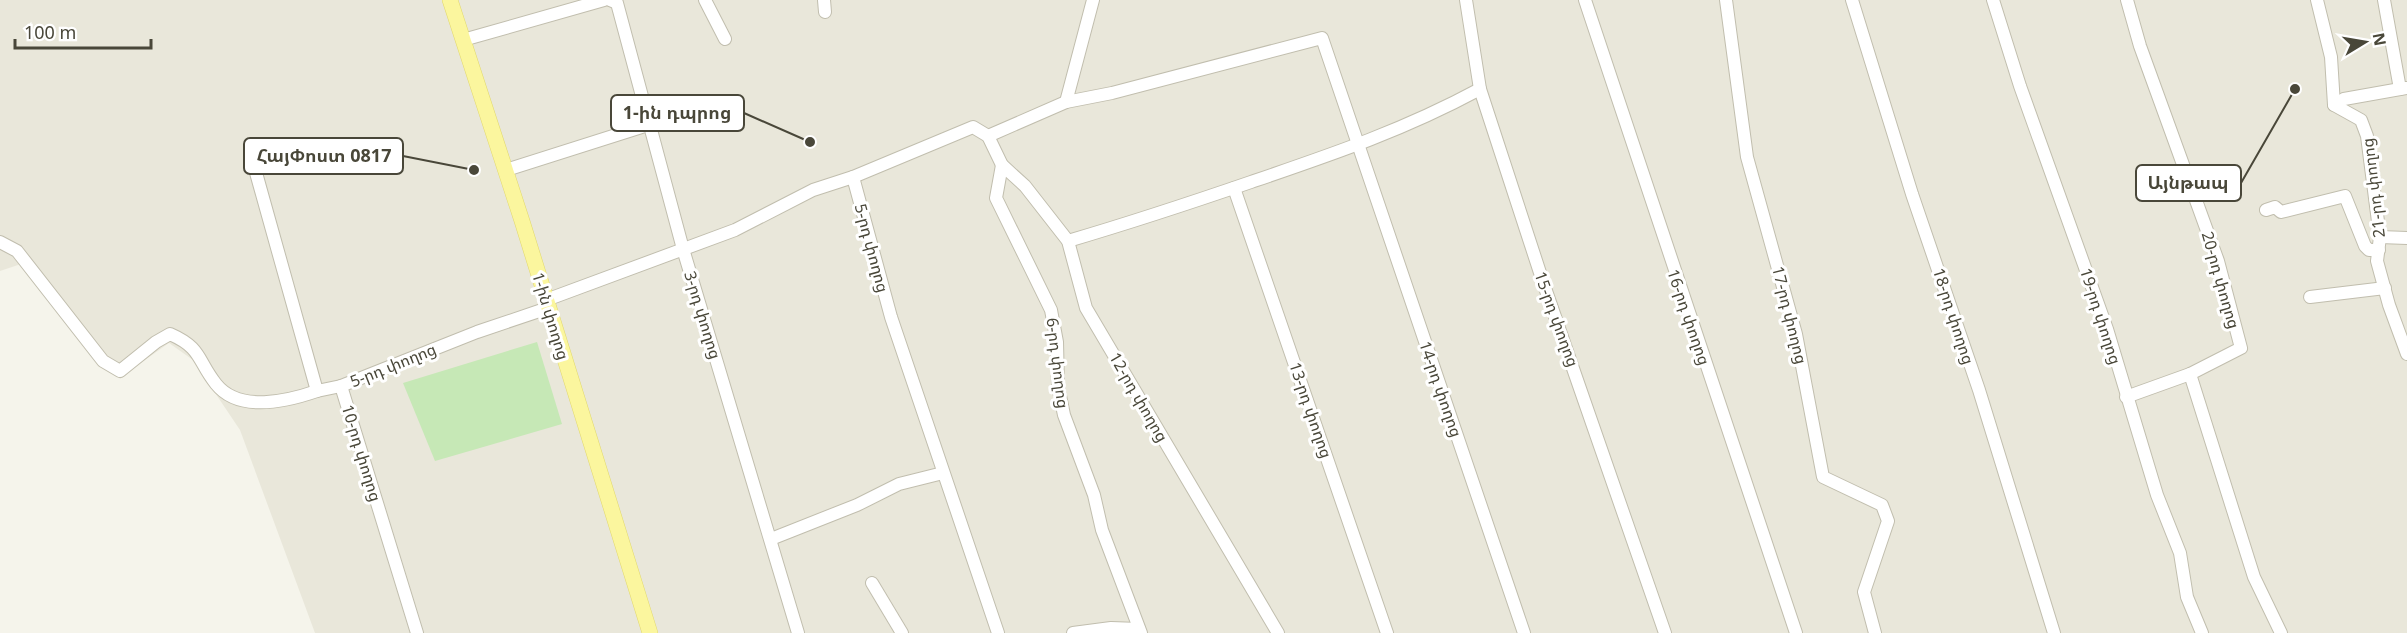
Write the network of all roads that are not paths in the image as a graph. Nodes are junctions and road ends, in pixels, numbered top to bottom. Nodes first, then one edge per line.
1 (450, 0) edge
2 (604, 0) edge
3 (610, 0) edge
4 (705, 0) edge
5 (1093, 0) edge
6 (1466, 0) edge
7 (1585, 0) edge
8 (1726, 0) edge
9 (1852, 0) edge
10 (1993, 0) edge
11 (2127, 0) edge
12 (2317, 0) edge
13 (2384, 0) edge
14 (725, 39) dead end
15 (463, 40) junction
16 (1480, 89) junction
17 (2403, 89) edge
18 (1066, 102) junction
19 (2334, 105) junction
20 (651, 124) junction
21 (988, 135) junction
22 (1360, 145) junction
23 (253, 162) dead end
24 (1002, 165) junction
25 (506, 170) junction
26 (853, 177) junction
27 (1234, 188) junction
28 (2266, 210) dead end
29 (2380, 237) junction
30 (2407, 238) edge
31 (0, 242) edge
32 (1068, 242) junction
33 (683, 249) junction
34 (2379, 250) junction
35 (2385, 288) junction
36 (2310, 297) dead end
37 (547, 304) junction
38 (2407, 354) edge
39 (2190, 374) junction
40 (341, 386) junction
41 (317, 391) junction
42 (2126, 397) junction
43 (943, 473) junction
44 (771, 539) junction
45 (872, 583) dead end
46 (1140, 631) edge
47 (417, 633) edge
48 (650, 633) edge
49 (798, 633) edge
50 (903, 633) edge
51 (998, 633) edge
52 (1073, 633) edge
53 (1278, 633) edge
54 (1387, 633) edge
55 (1524, 633) edge
56 (1665, 633) edge
57 (1796, 633) edge
58 (1875, 633) edge
59 (2054, 633) edge
60 (2202, 633) edge
61 (2281, 633) edge

1 - 15 main road, 1-ին փողոց
2 - 15 street
3 - 20 street, 3-րդ փողոց
4 - 14 street
5 - 18 street
6 - 16 street, 15-րդ փողոց
7 - 57 street, 16-րդ փողոց
8 - 58 street, 17-րդ փողոց
9 - 59 street, 18-րդ փողոց
10 - 42 street, 19-րդ փողոց
11 - 39 street, 20-րդ փողոց
12 - 19 street
13 - 17 street
15 - 25 main road, 1-ին փողոց
16 - 22 street
16 - 56 street, 15-րդ փողոց
17 - 19 street
18 - 21 street
18 - 22 street, 14-րդ փողոց
19 - 29 street, 21-րդ փողոց
20 - 25 street
20 - 33 street, 3-րդ փողոց
21 - 24 street
21 - 26 street
22 - 27 street
22 - 55 street, 14-րդ փողոց
23 - 41 street
24 - 32 street, 12-րդ փողոց
24 - 46 street, 6-րդ փողոց
25 - 37 main road, 1-ին փողոց
26 - 33 street, 5-րդ փողոց
26 - 43 street, 5-րդ փողոց
27 - 32 street
27 - 54 street, 13-րդ փողոց
28 - 34 street
29 - 30 street
29 - 34 street, 21-րդ փողոց
31 - 41 street, 10-րդ փողոց
32 - 53 street, 12-րդ փողոց
33 - 37 street, 5-րդ փողոց
33 - 44 street, 3-րդ փողոց
34 - 35 street, 21-րդ փողոց
35 - 36 street
35 - 38 street, 21-րդ փողոց
37 - 40 street, 5-րդ փողոց
37 - 48 main road, 1-ին փողոց
39 - 42 street
39 - 61 street
40 - 41 street, 10-րդ փողոց
40 - 47 street, 10-րդ փողոց
42 - 60 street, 19-րդ փողոց
43 - 44 street
43 - 51 street, 5-րդ փողոց
44 - 49 street, 3-րդ փողոց
45 - 50 street
46 - 52 street

